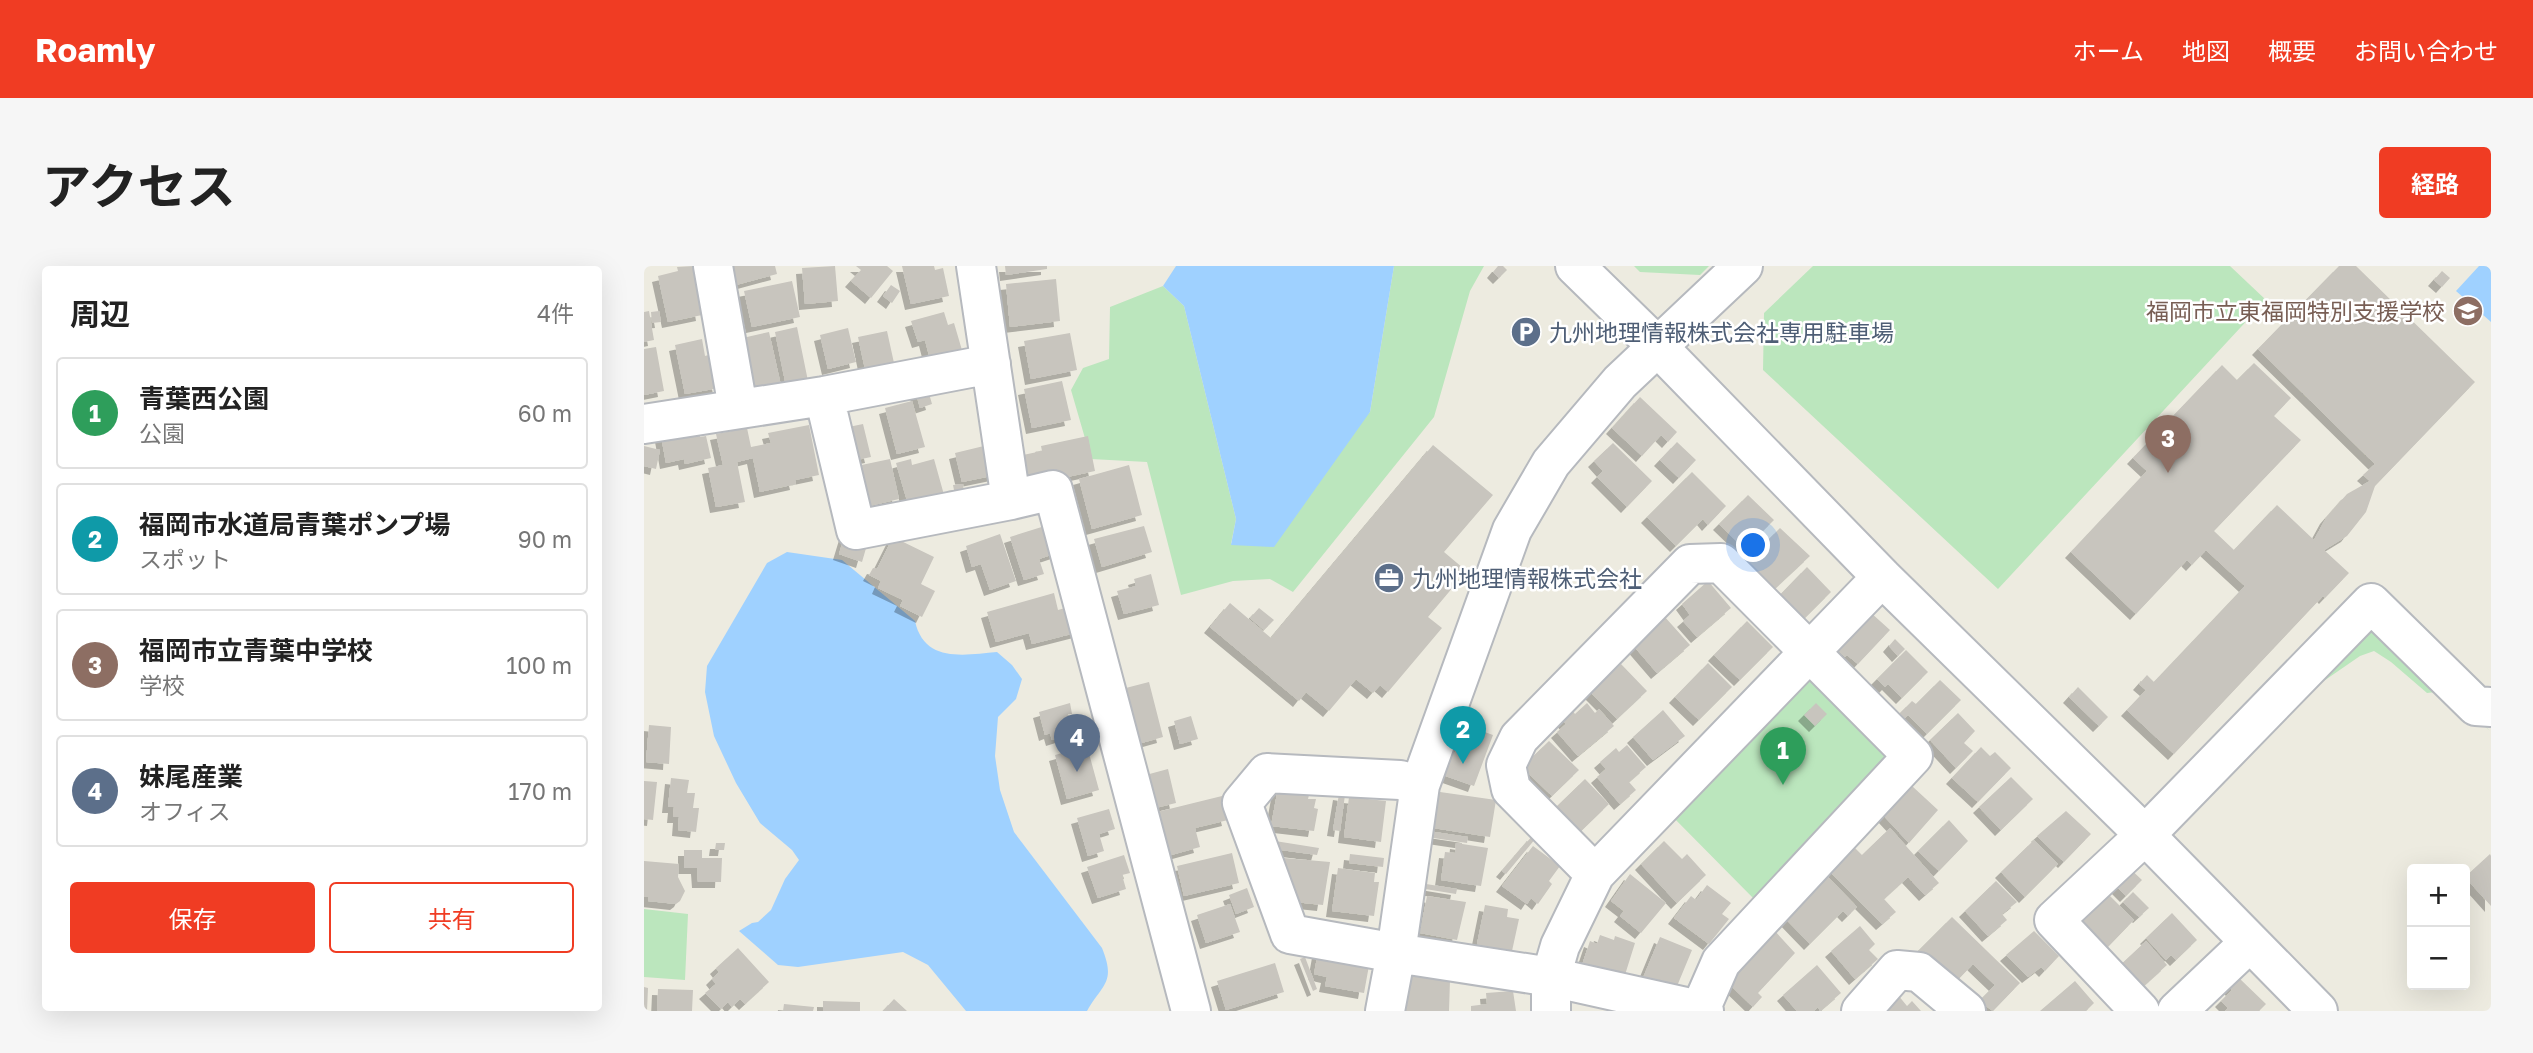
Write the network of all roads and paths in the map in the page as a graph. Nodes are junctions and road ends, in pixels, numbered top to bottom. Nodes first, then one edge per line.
1 (713, 266) edge
2 (976, 266) edge
3 (1575, 266) edge
4 (1743, 266) edge
5 (1658, 347) junction
6 (991, 365) junction
7 (824, 396) junction
8 (738, 408) junction
9 (644, 424) edge
10 (1011, 499) junction
11 (1882, 577) junction
12 (1810, 652) junction
13 (2491, 707) edge
14 (1420, 785) junction
15 (2145, 835) junction
16 (1595, 874) junction
17 (2250, 942) junction
18 (1395, 953) junction
19 (1551, 994) edge
20 (1191, 1011) edge
21 (1385, 1011) edge
22 (1702, 1011) edge
23 (1861, 1011) edge
24 (1966, 1011) edge
25 (2140, 1011) edge
26 (2176, 1011) edge
27 (2318, 1011) edge

1 - 8 street
2 - 6 street
3 - 5 street
4 - 5 street
5 - 11 street
5 - 14 street
6 - 7 street
6 - 10 street
7 - 8 street
7 - 10 street
8 - 9 street
10 - 20 street
11 - 12 street
11 - 15 street
12 - 16 street
12 - 16 street
12 - 22 street
13 - 15 street
14 - 18 street
14 - 18 street
15 - 17 street
15 - 25 street
16 - 19 street
17 - 26 street
17 - 27 street
18 - 19 street
18 - 21 street
19 - 22 street
23 - 24 street

